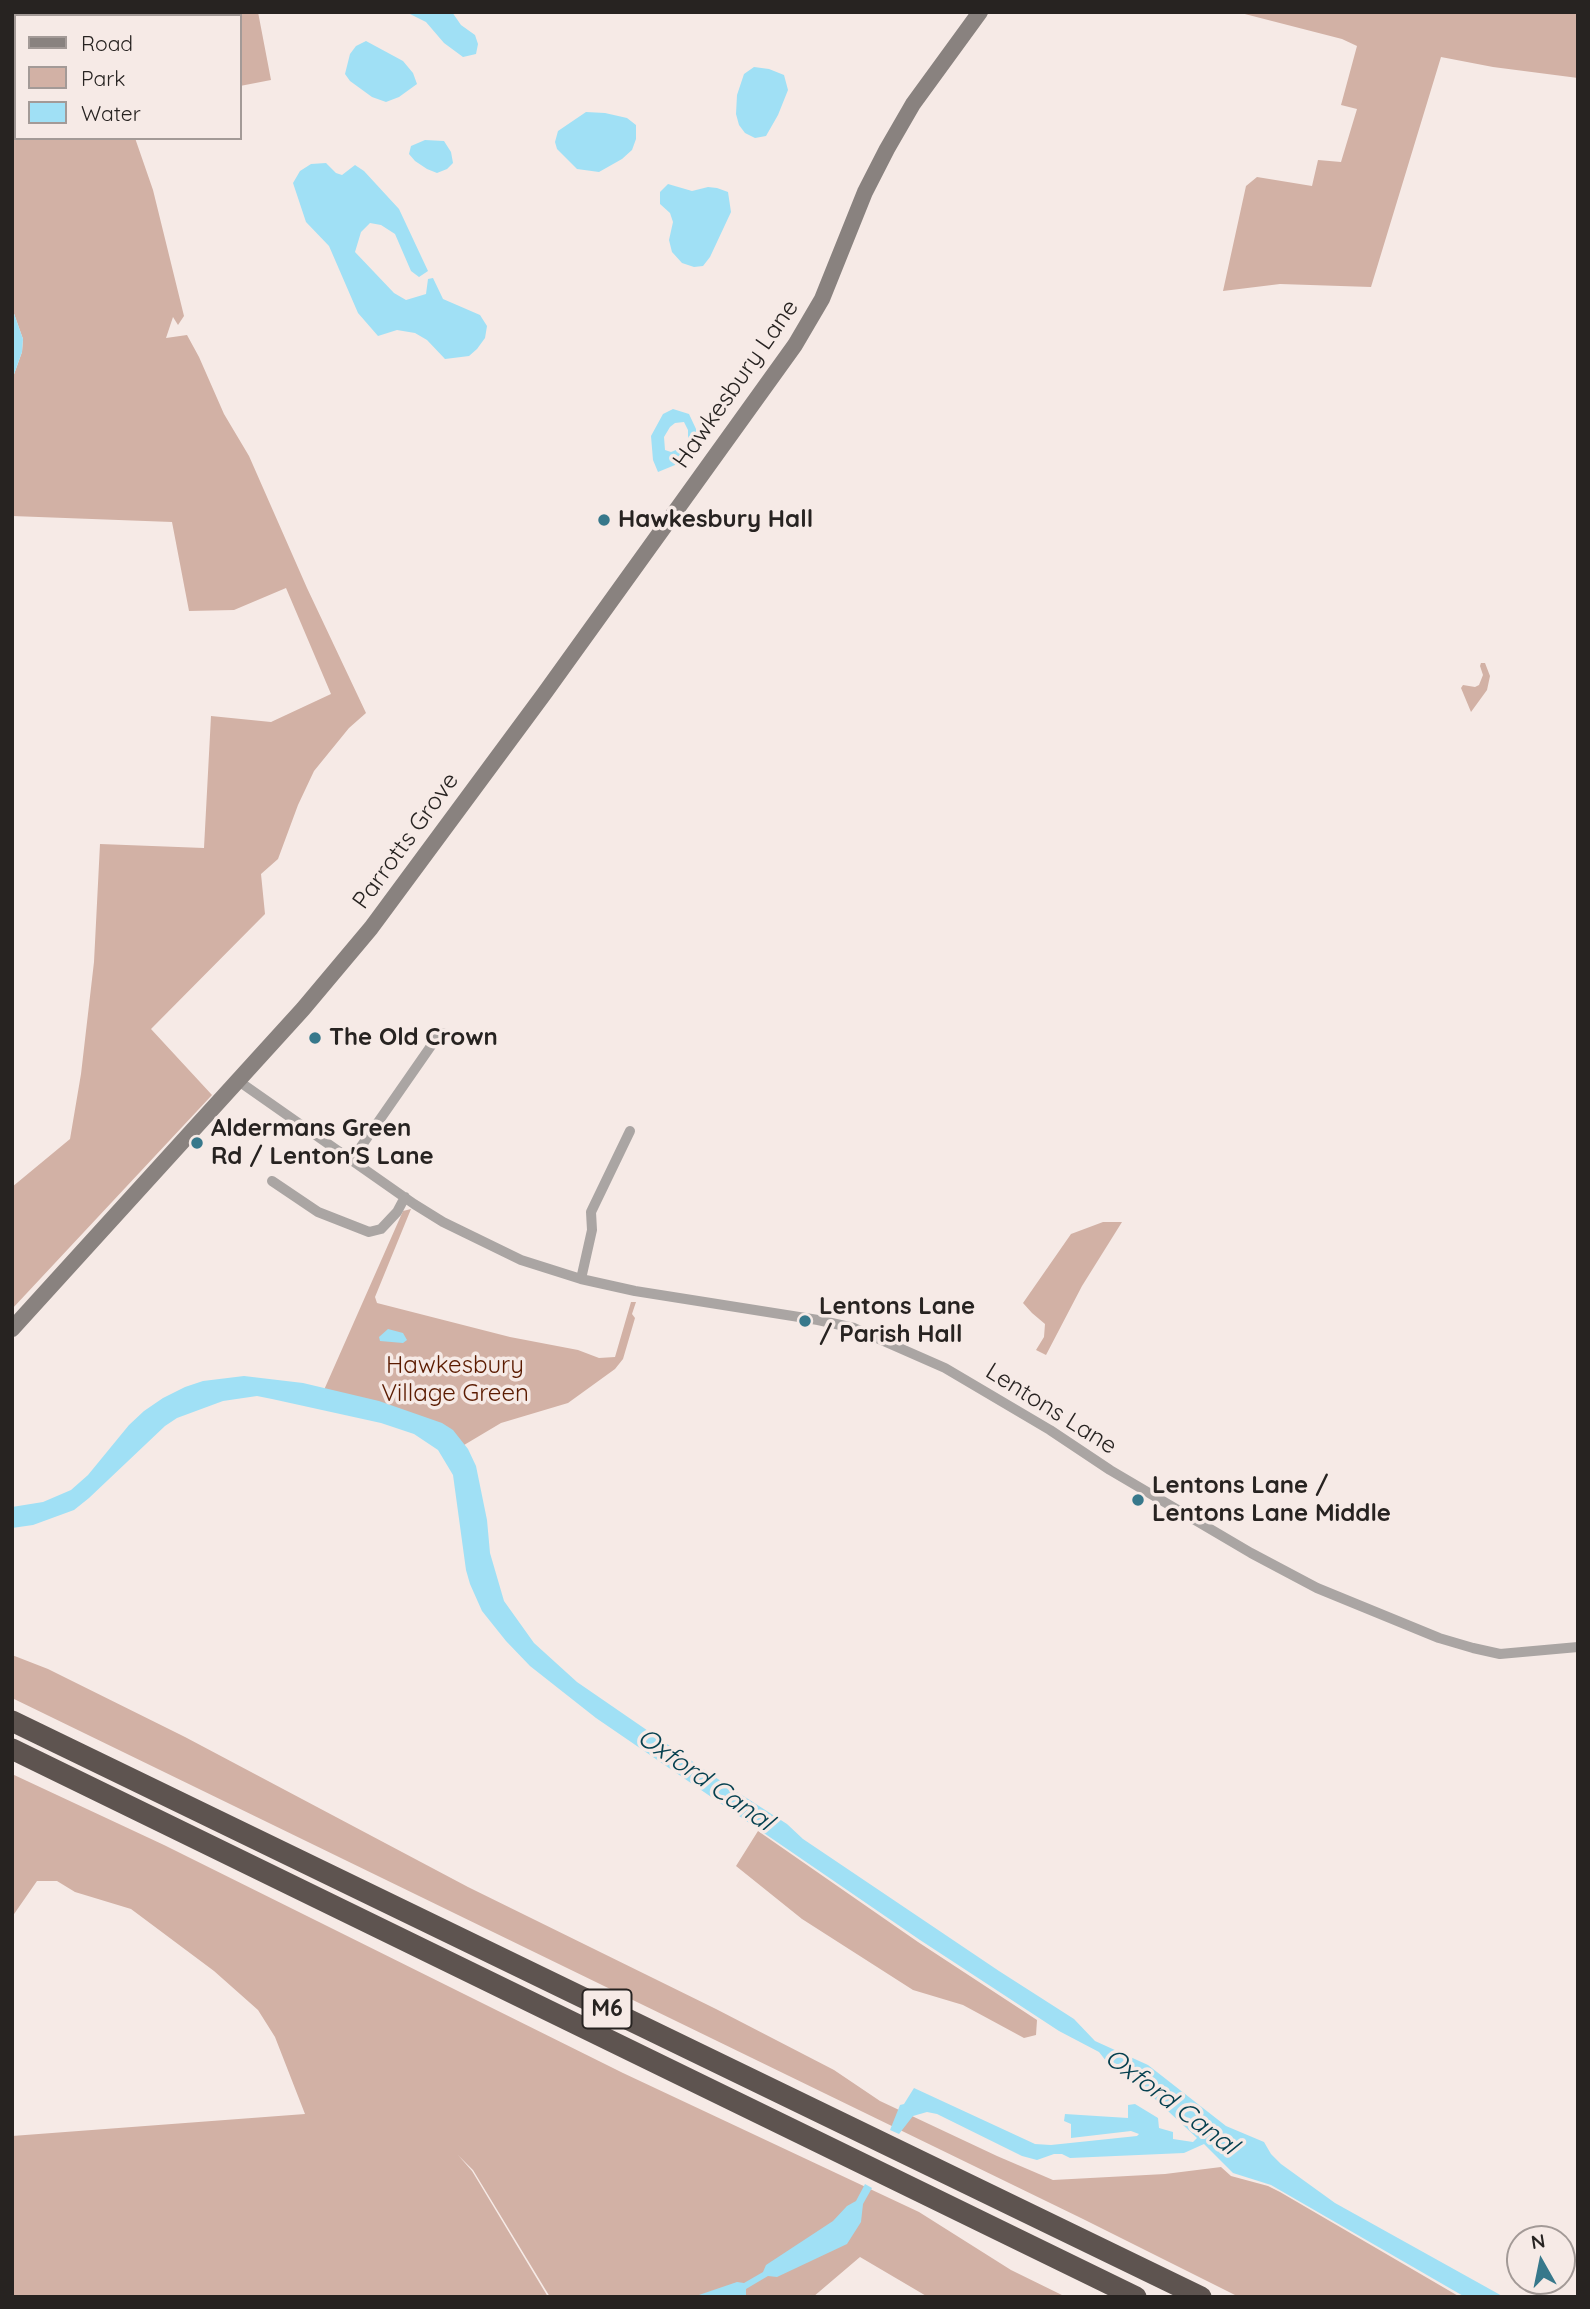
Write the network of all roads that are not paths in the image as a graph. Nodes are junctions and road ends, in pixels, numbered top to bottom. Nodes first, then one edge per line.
1 (979, 12) edge
2 (544, 694) joint
3 (464, 1038) dead end
4 (237, 1080) junction
5 (631, 1137) dead end
6 (351, 1161) junction
7 (272, 1181) dead end
8 (405, 1197) junction
9 (581, 1279) junction
10 (12, 1328) edge
11 (1578, 1647) edge
12 (12, 1721) edge
13 (12, 1749) edge
14 (1136, 2297) edge
15 (1201, 2297) edge

1 - 2 main road, Hawkesbury Lane
2 - 4 main road, Parrotts Grove
3 - 6 street
4 - 6 street, Lentons Lane
4 - 10 main road, Parrotts Grove
5 - 9 street
6 - 8 street, Lentons Lane
7 - 8 street
8 - 9 street, Lentons Lane
9 - 11 street, Lentons Lane
12 - 15 highway, M6
13 - 14 highway, M6

